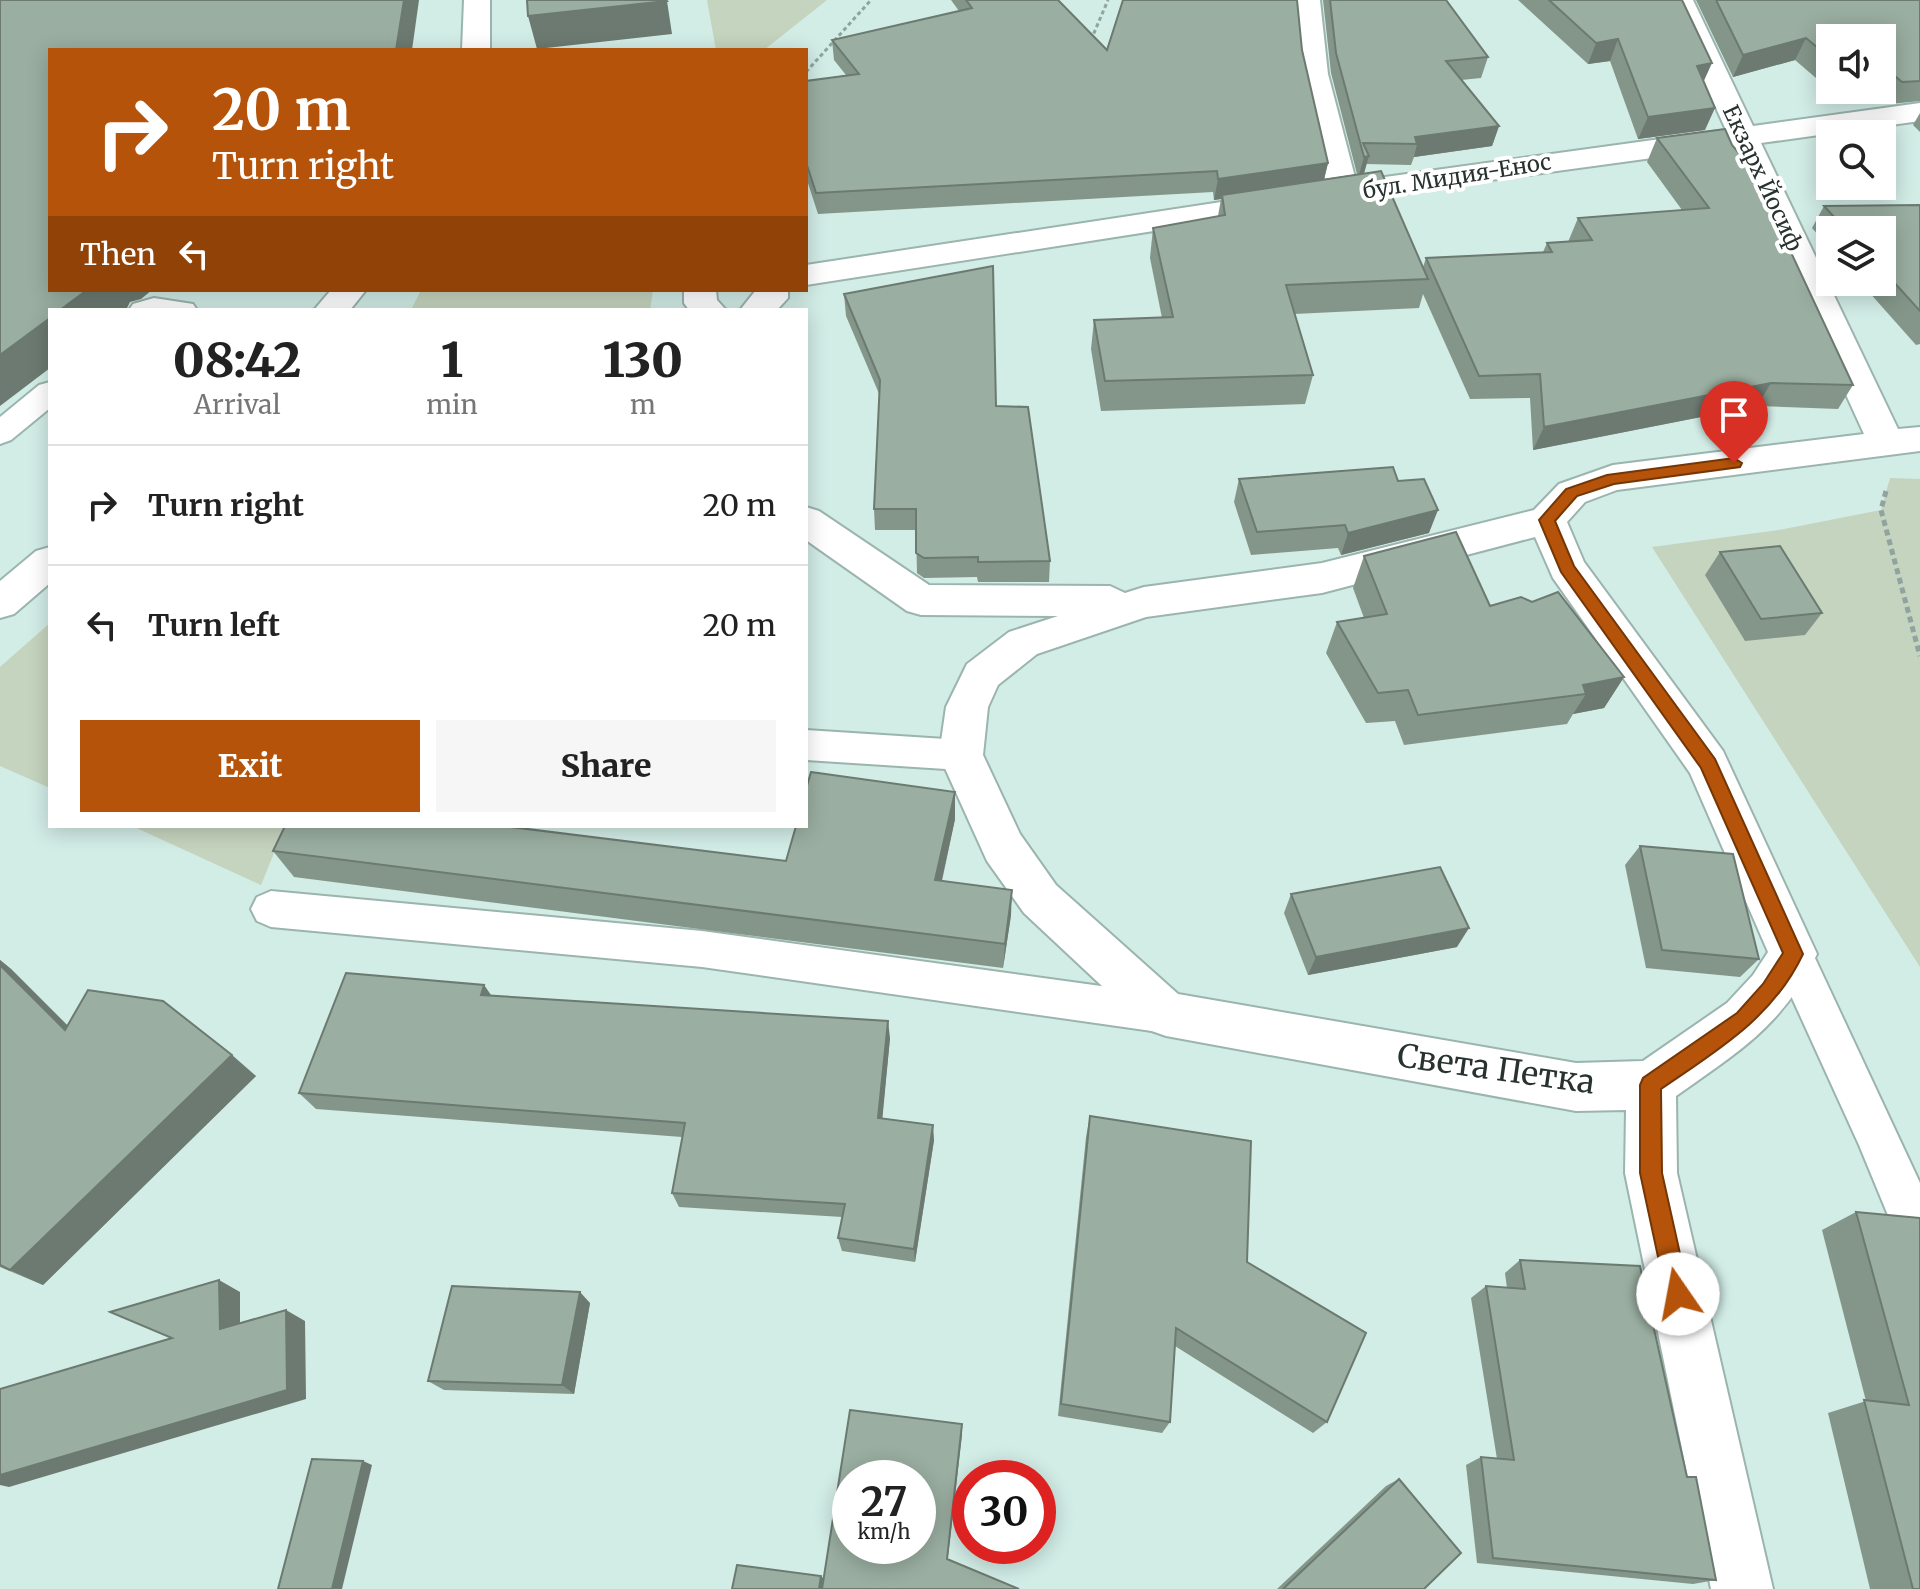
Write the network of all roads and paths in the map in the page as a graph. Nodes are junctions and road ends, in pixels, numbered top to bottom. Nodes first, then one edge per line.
1 (477, 0) edge
2 (871, 0) edge
3 (1108, 0) edge
4 (1307, 0) edge
5 (1680, 0) edge
6 (1090, 40) edge
7 (476, 48) edge
8 (808, 70) edge
9 (1920, 112) edge
10 (1744, 134) junction
11 (1345, 193) junction
12 (808, 275) edge
13 (348, 292) edge
14 (772, 292) edge
15 (333, 308) edge
16 (759, 308) edge
17 (48, 394) edge
18 (0, 433) edge
19 (1903, 441) edge
20 (1547, 520) junction
21 (808, 522) edge
22 (48, 563) edge
23 (1144, 602) junction
24 (0, 603) edge
25 (1920, 656) edge
26 (808, 745) edge
27 (961, 755) junction
28 (271, 909) dead end
29 (1793, 954) junction
30 (1166, 1014) junction
31 (1651, 1085) junction
32 (1920, 1238) edge
33 (1742, 1589) edge

1 - 7 street
2 - 8 path
3 - 6 path
4 - 11 street
5 - 10 street, Екзарх Йосиф
9 - 10 street, бул. Мидия-Енос
10 - 11 street, бул. Мидия-Енос
10 - 19 street, Екзарх Йосиф
11 - 12 street, бул. Мидия-Енос
13 - 15 street
14 - 16 street
17 - 18 lane
19 - 20 street
19 - 25 path
20 - 23 street
20 - 29 street
21 - 23 street
22 - 24 street
23 - 27 street
26 - 27 lane
27 - 30 street
28 - 30 lane
29 - 31 street
29 - 32 lane
30 - 31 street, Света Петка
31 - 33 street

